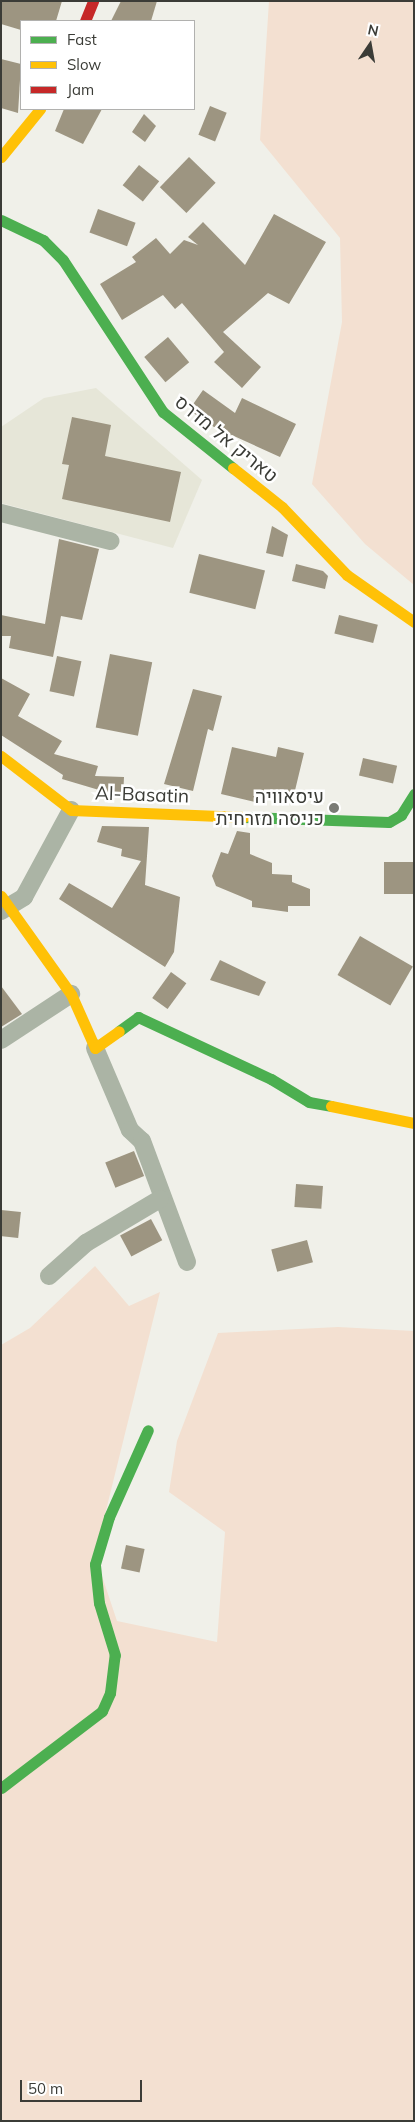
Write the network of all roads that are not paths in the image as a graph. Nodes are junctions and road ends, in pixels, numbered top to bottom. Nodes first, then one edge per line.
1 (93, 1) edge
2 (85, 20) edge
3 (39, 110) edge
4 (1, 157) edge
5 (1, 220) edge
6 (1, 512) edge
7 (110, 541) dead end
8 (414, 622) edge
9 (1, 756) edge
10 (413, 799) edge
11 (71, 810) junction
12 (5, 904) edge
13 (71, 994) junction
14 (1, 1040) edge
15 (95, 1048) junction
16 (414, 1124) edge
17 (160, 1199) junction
18 (186, 1262) dead end
19 (49, 1276) dead end
20 (148, 1430) dead end
21 (1, 1788) edge

1 - 2 street
3 - 4 street
5 - 8 street, טאריק אל מדרס
6 - 7 street
9 - 11 street, Al-Basatin
10 - 11 street, Al-Basatin
11 - 12 street
12 - 13 street
13 - 14 street
13 - 15 street
15 - 16 street
15 - 17 street
17 - 18 street
17 - 19 street
20 - 21 street

